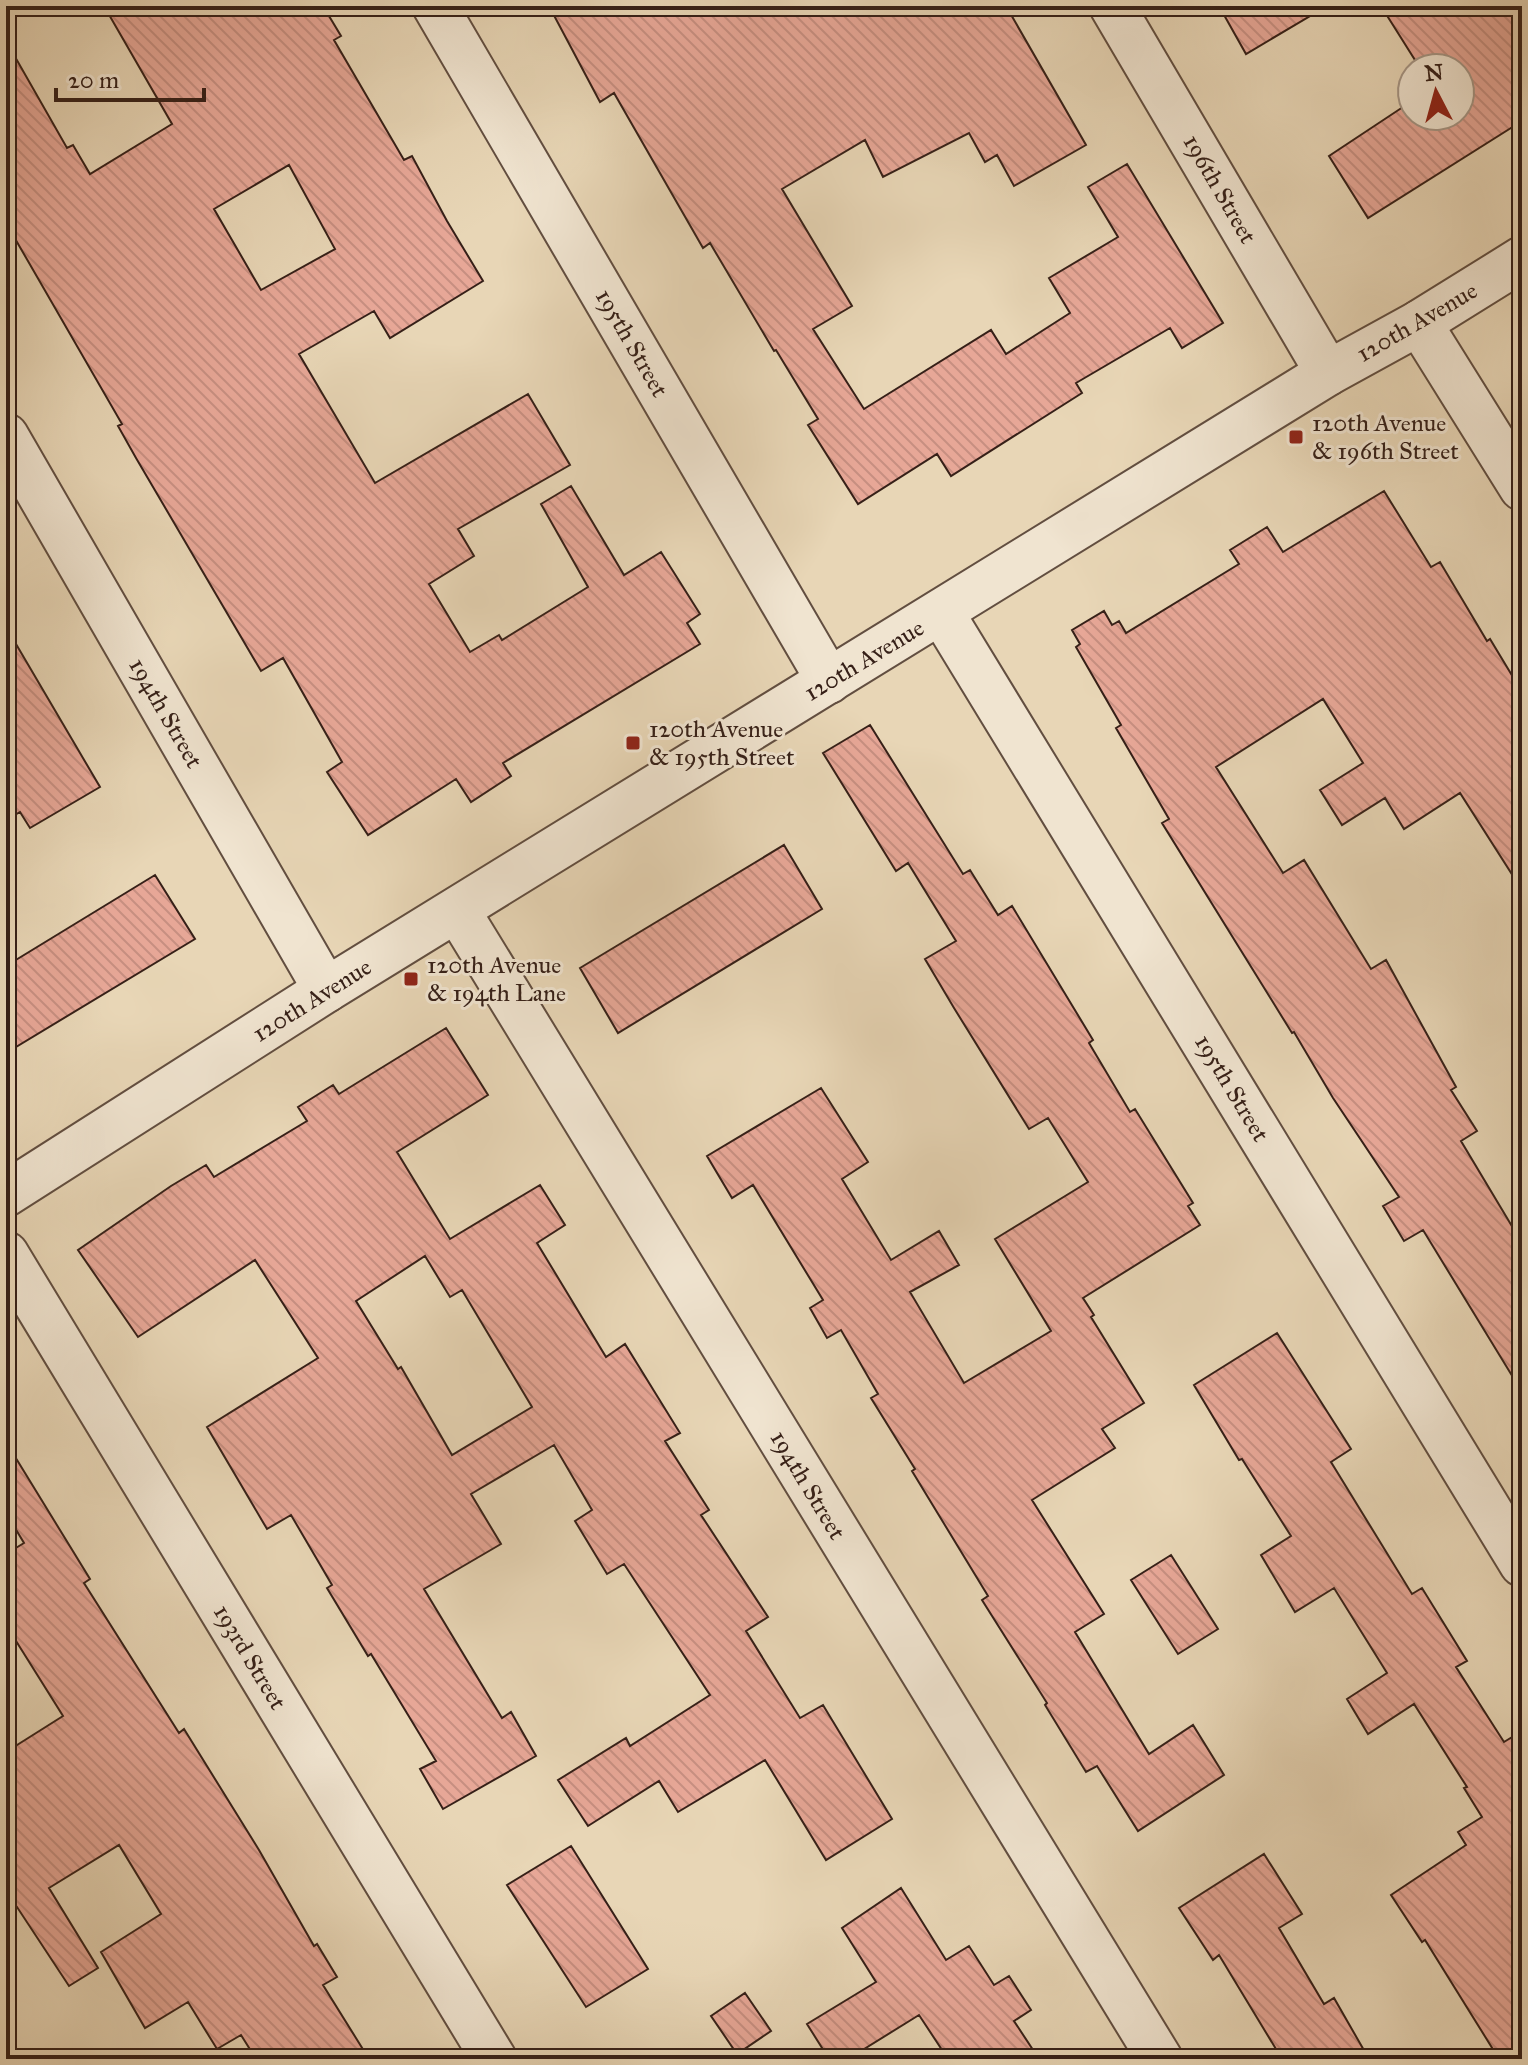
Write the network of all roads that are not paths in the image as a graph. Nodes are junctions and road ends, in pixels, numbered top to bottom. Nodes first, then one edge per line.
1 (435, 6) edge
2 (1112, 6) edge
3 (1522, 259) edge
4 (1419, 323) junction
5 (1328, 373) junction
6 (6, 436) edge
7 (1522, 488) edge
8 (941, 612) junction
9 (829, 681) junction
10 (457, 910) junction
11 (326, 990) junction
12 (6, 1194) edge
13 (6, 1254) edge
14 (1522, 1564) edge
15 (494, 2059) edge
16 (1160, 2059) edge

1 - 9 street, 195th Street
2 - 5 street, 196th Street
3 - 4 street, 120th Avenue
4 - 5 street, 120th Avenue
4 - 7 street
5 - 8 street, 120th Avenue
6 - 11 street, 194th Street
8 - 9 street, 120th Avenue
8 - 14 street, 195th Street
9 - 10 street, 120th Avenue
10 - 11 street, 120th Avenue
10 - 16 street, 194th Street
11 - 12 street, 120th Avenue
13 - 15 street, 193rd Street

